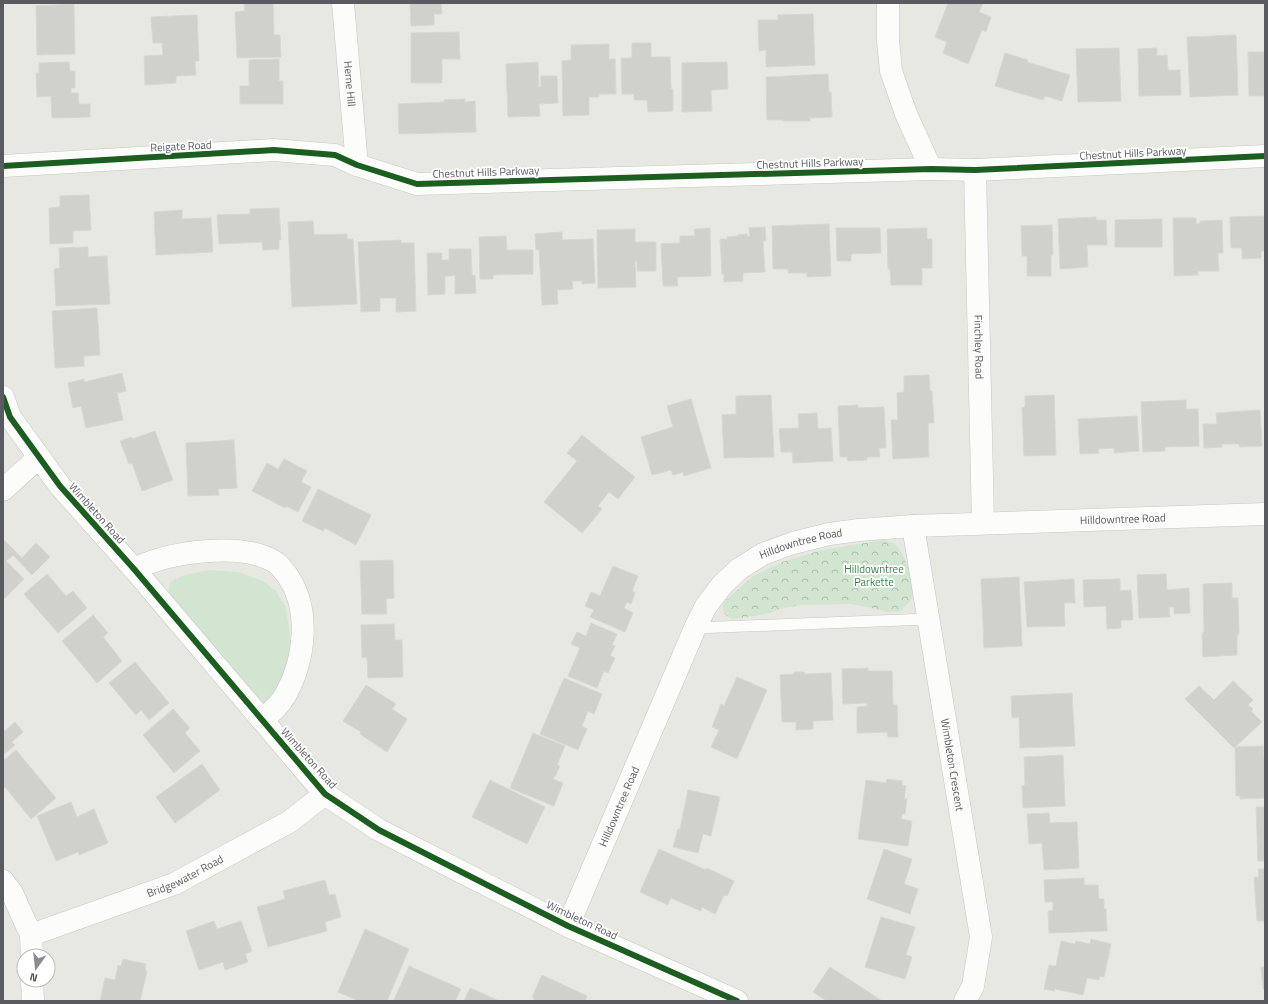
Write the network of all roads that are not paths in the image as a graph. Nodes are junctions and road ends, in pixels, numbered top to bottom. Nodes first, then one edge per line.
1 (343, 3) edge
2 (888, 3) edge
3 (1265, 156) edge
4 (357, 165) junction
5 (3, 166) edge
6 (931, 169) junction
7 (975, 170) junction
8 (3, 397) edge
9 (39, 457) junction
10 (3, 490) edge
11 (1264, 516) edge
12 (982, 523) junction
13 (913, 526) junction
14 (134, 568) junction
15 (928, 619) junction
16 (695, 628) junction
17 (262, 720) junction
18 (326, 794) junction
19 (3, 881) edge
20 (568, 926) junction
21 (32, 945) edge
22 (32, 988) edge
23 (33, 1001) edge
24 (737, 1001) edge
25 (965, 1001) edge

1 - 4 street, Herne Hill
2 - 6 street
3 - 7 street, Chestnut Hills Parkway
4 - 5 street, Reigate Road
4 - 6 street, Chestnut Hills Parkway
6 - 7 street, Chestnut Hills Parkway
7 - 12 street, Finchley Road
8 - 9 street, Wimbleton Road
9 - 10 street
9 - 14 street, Wimbleton Road
11 - 12 street, Hilldowntree Road
12 - 13 street, Hilldowntree Road
13 - 15 street, Wimbleton Crescent
13 - 16 street, Hilldowntree Road
14 - 17 street, Wimbleton Road
14 - 17 street
15 - 16 lane
15 - 25 street, Wimbleton Crescent
16 - 20 street, Hilldowntree Road
17 - 18 street, Wimbleton Road
18 - 20 street, Wimbleton Road
18 - 21 street, Bridgewater Road
19 - 21 street
20 - 24 street, Wimbleton Road
22 - 23 street

